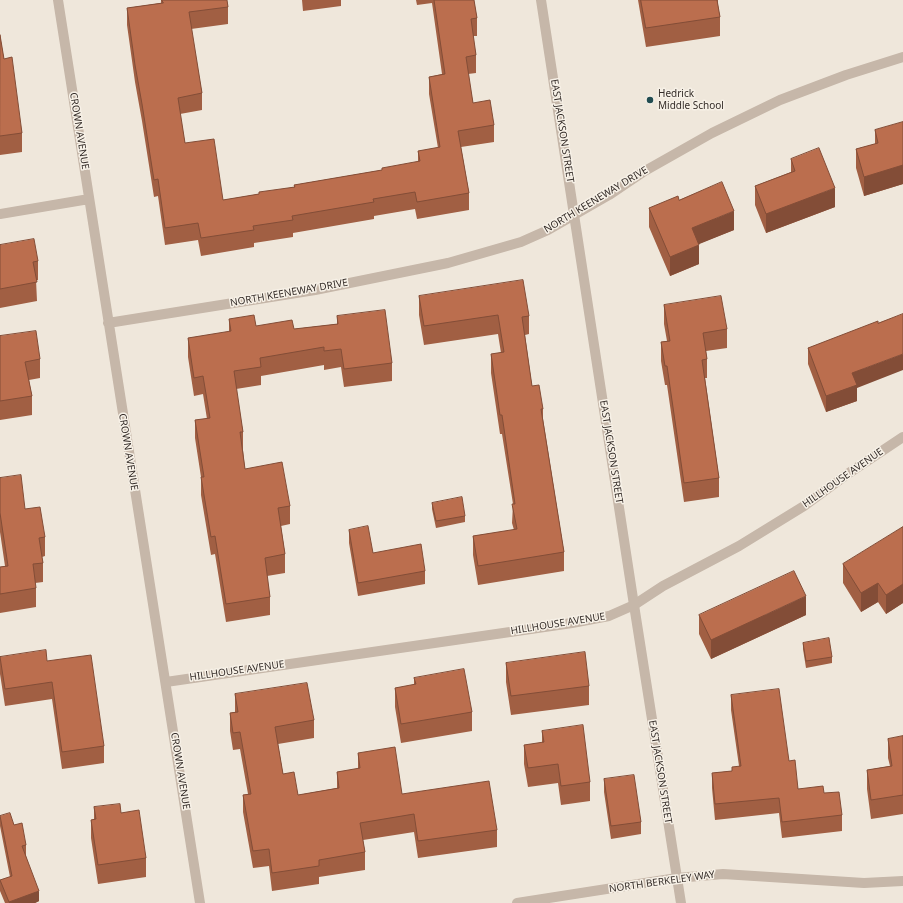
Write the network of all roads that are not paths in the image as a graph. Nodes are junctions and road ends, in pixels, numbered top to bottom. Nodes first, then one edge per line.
1 (58, 0) edge
2 (541, 0) edge
3 (903, 57) edge
4 (89, 199) junction
5 (0, 214) edge
6 (575, 215) junction
7 (108, 323) junction
8 (903, 437) edge
9 (634, 605) junction
10 (166, 682) junction
11 (678, 878) junction
12 (903, 881) edge
13 (200, 903) edge
14 (517, 903) edge
15 (681, 903) edge

1 - 4 street, CROWN AVENUE
2 - 6 street, EAST JACKSON STREET
3 - 6 street, NORTH KEENEWAY DRIVE
4 - 5 street
4 - 7 street, CROWN AVENUE
6 - 7 street, NORTH KEENEWAY DRIVE
6 - 9 street, EAST JACKSON STREET
7 - 10 street, CROWN AVENUE
8 - 9 street, HILLHOUSE AVENUE
9 - 10 street, HILLHOUSE AVENUE
9 - 11 street, EAST JACKSON STREET
10 - 13 street, CROWN AVENUE
11 - 12 street, NORTH BERKELEY WAY
11 - 14 street, NORTH BERKELEY WAY
11 - 15 street, EAST JACKSON STREET

